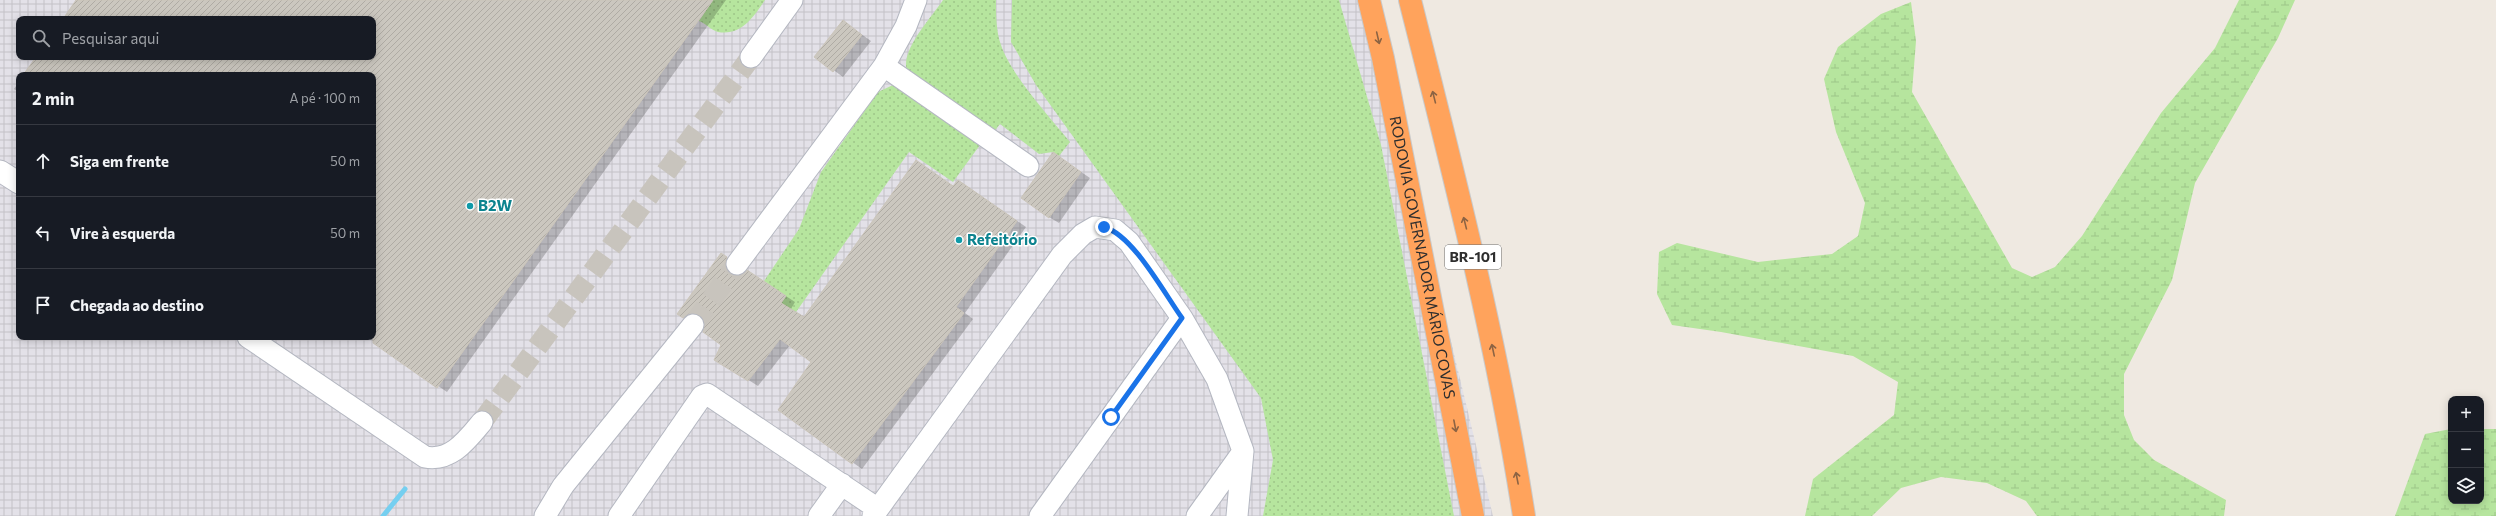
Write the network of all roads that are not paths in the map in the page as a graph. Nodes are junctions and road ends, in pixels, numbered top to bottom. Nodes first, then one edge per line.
1 (792, 0) edge
2 (916, 0) edge
3 (1369, 0) edge
4 (1410, 0) edge
5 (751, 57) tunnel mouth
6 (884, 66) junction
7 (1028, 166) dead end
8 (0, 171) edge
9 (16, 181) edge
10 (737, 264) tunnel mouth
11 (1182, 318) junction
12 (693, 325) tunnel mouth
13 (252, 340) edge
14 (482, 422) tunnel mouth
15 (1243, 451) junction
16 (842, 484) junction
17 (876, 512) edge
18 (545, 516) edge
19 (618, 516) edge
20 (819, 516) edge
21 (1040, 516) edge
22 (1197, 516) edge
23 (1237, 516) edge
24 (1473, 516) edge
25 (1524, 516) edge

1 - 5 lane
2 - 6 lane
3 -> 24 highway, RODOVIA GOVERNADOR MÁRIO COVAS / BR-101
25 -> 4 highway, BR-101
6 - 7 lane
6 - 10 lane
8 - 9 lane
11 - 15 lane
11 - 17 lane
11 - 21 lane
12 - 18 lane
13 - 14 lane
15 - 22 lane
15 - 23 lane
16 - 17 lane
16 - 19 lane
16 - 20 lane

